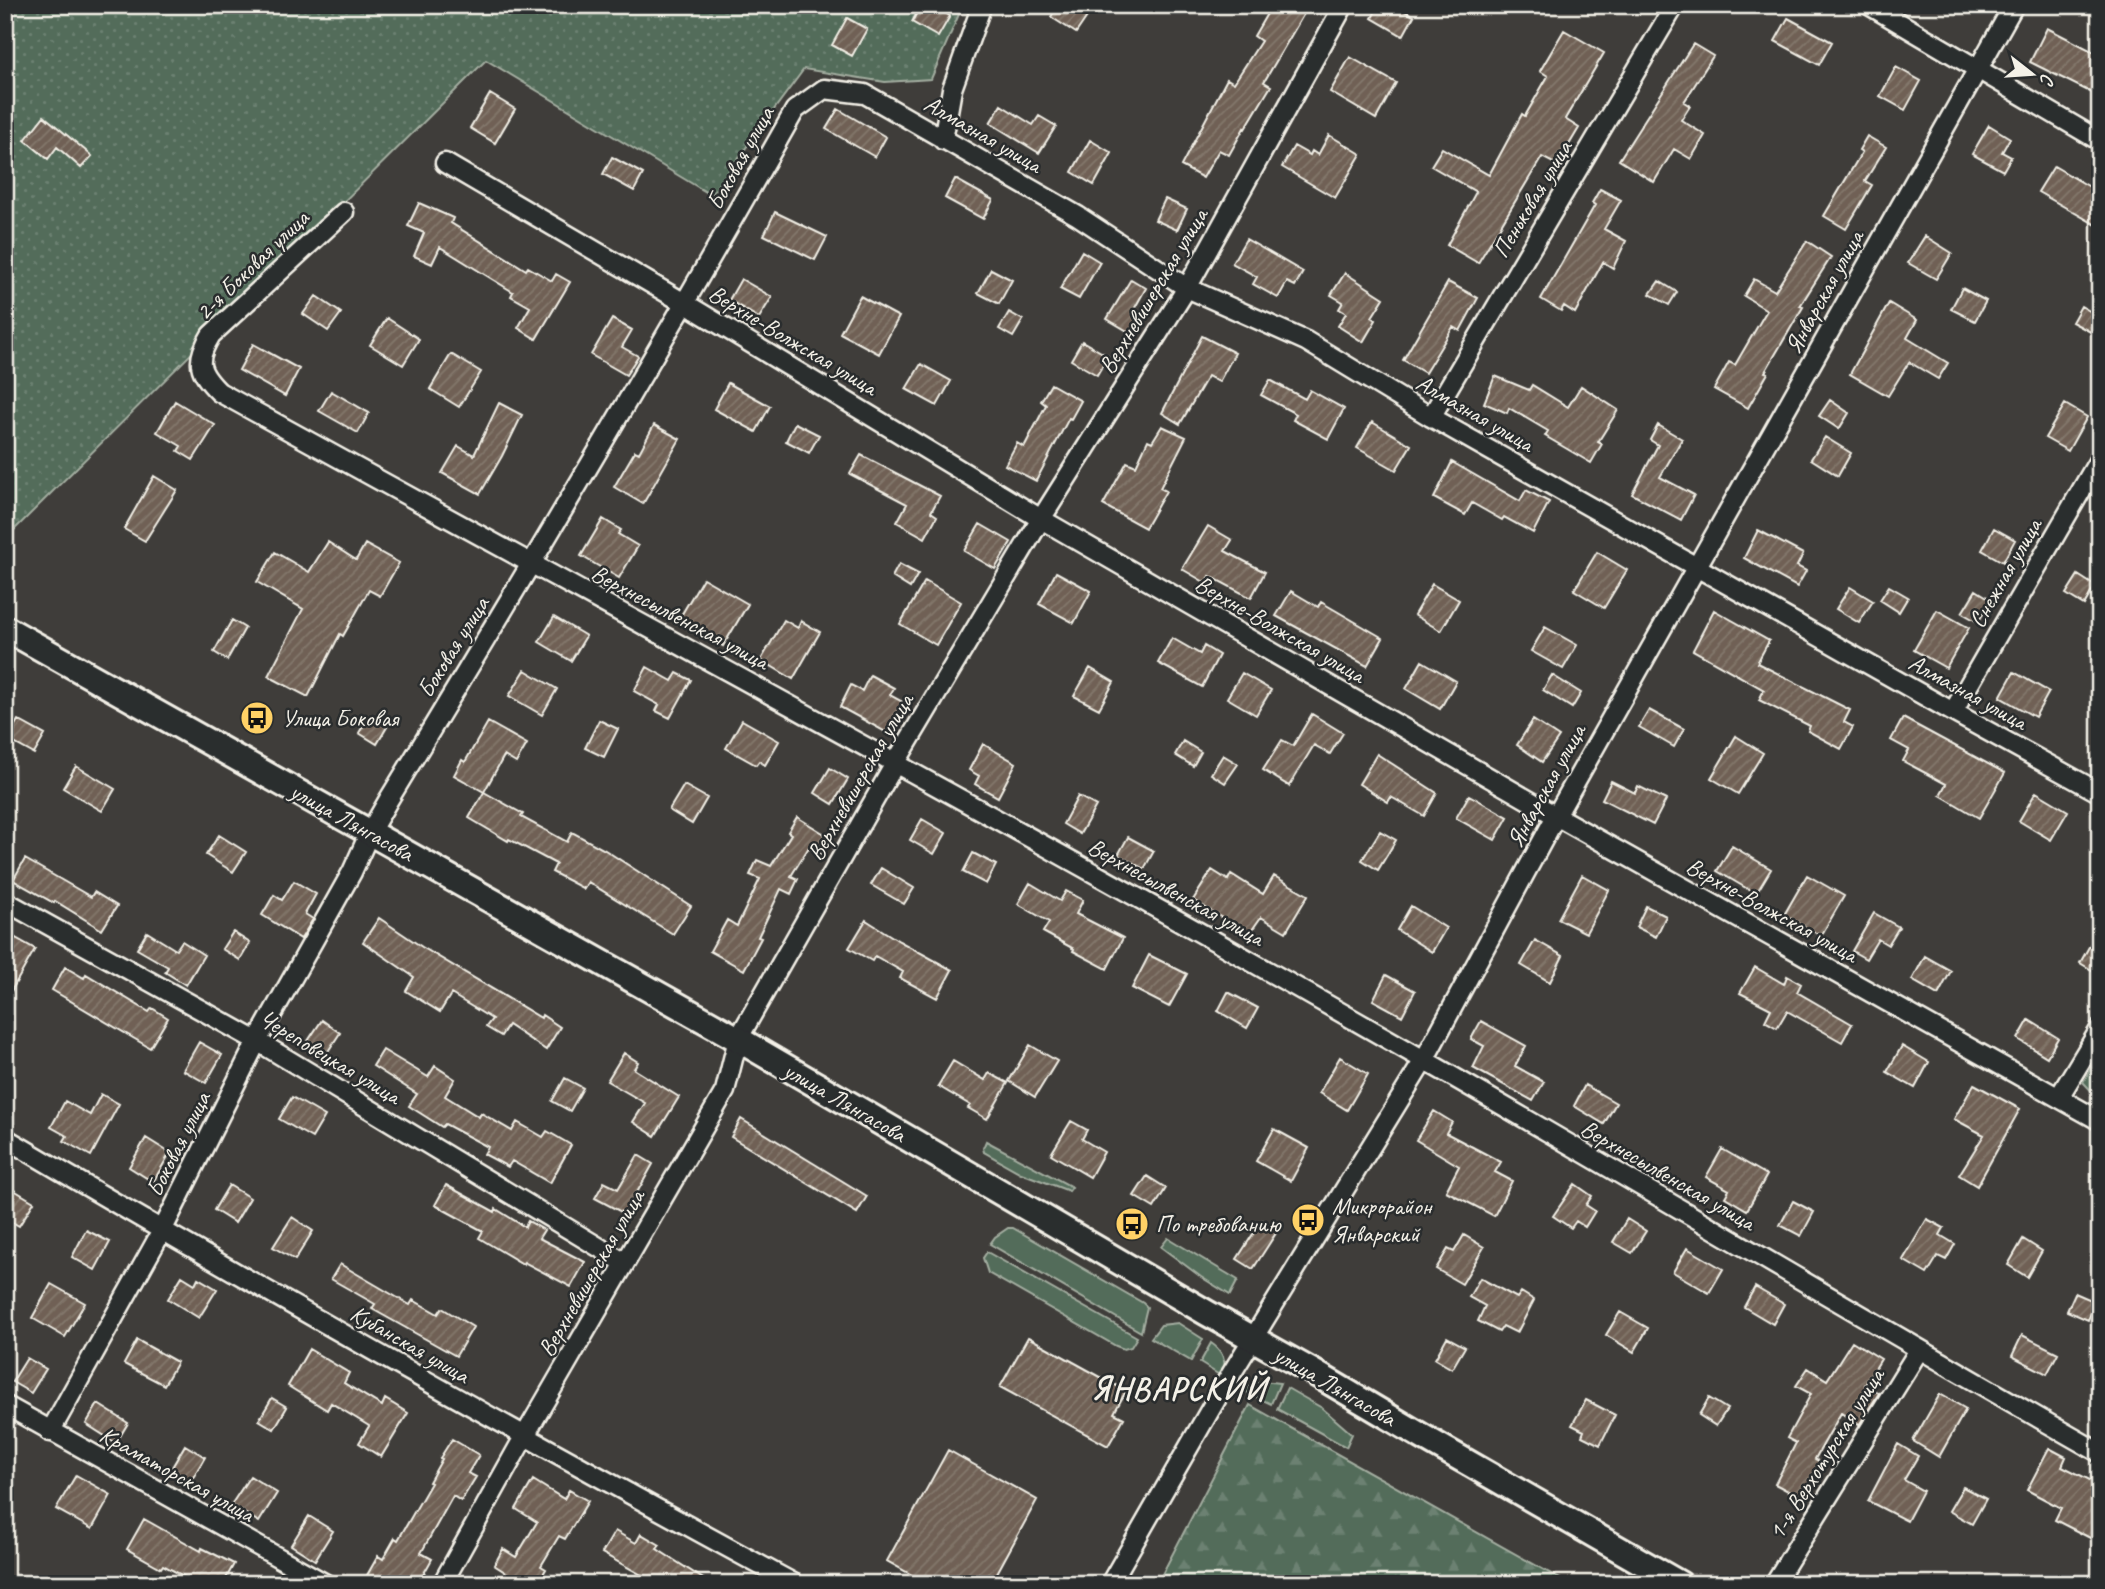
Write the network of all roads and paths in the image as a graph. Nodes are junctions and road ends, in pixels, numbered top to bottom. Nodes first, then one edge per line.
1 (982, 5) edge
2 (1344, 5) edge
3 (1675, 5) edge
4 (1868, 5) edge
5 (2014, 5) edge
6 (1977, 70) junction
7 (824, 89) joint
8 (943, 140) junction
9 (2100, 141) edge
10 (445, 163) dead end
11 (344, 212) dead end
12 (1187, 288) junction
13 (686, 304) junction
14 (219, 392) joint
15 (1431, 417) junction
16 (2100, 458) edge
17 (1041, 519) junction
18 (532, 565) junction
19 (1697, 566) junction
20 (5, 628) edge
21 (1953, 712) junction
22 (896, 762) junction
23 (2100, 793) edge
24 (1556, 816) junction
25 (370, 832) junction
26 (5, 901) edge
27 (2100, 1029) edge
28 (738, 1039) junction
29 (257, 1041) junction
30 (1424, 1060) junction
31 (2059, 1097) junction
32 (2100, 1121) edge
33 (5, 1138) edge
34 (162, 1231) junction
35 (625, 1263) junction
36 (1254, 1339) junction
37 (1919, 1350) junction
38 (5, 1405) edge
39 (50, 1432) junction
40 (524, 1437) junction
41 (2100, 1452) edge
42 (326, 1584) edge
43 (442, 1584) edge
44 (795, 1584) edge
45 (1110, 1584) edge
46 (1680, 1584) edge
47 (1774, 1584) edge

1 - 8 street
2 - 12 street, Верхневишерская улица
3 - 15 street, Пеньковая улица
4 - 6 street
5 - 6 street, Январская улица
6 - 9 street
6 - 19 street, Январская улица
7 - 8 street, Алмазная улица
7 - 13 street, Боковая улица
8 - 12 street, Алмазная улица
10 - 13 street, Верхне-Волжская улица
11 - 14 street, 2-я Боковая улица
12 - 15 street, Алмазная улица
12 - 17 street, Верхневишерская улица
13 - 17 street, Верхне-Волжская улица
13 - 18 street, Боковая улица
14 - 18 street, Верхнесылвенская улица
15 - 19 street, Алмазная улица
16 - 21 street, Снежная улица
17 - 22 street, Верхневишерская улица
17 - 24 street, Верхне-Волжская улица
18 - 22 street, Верхнесылвенская улица
18 - 25 street, Боковая улица
19 - 21 street, Алмазная улица
19 - 24 street, Январская улица
20 - 25 main road, улица Лянгасова
21 - 23 street, Алмазная улица
22 - 28 street, Верхневишерская улица
22 - 30 street, Верхнесылвенская улица
24 - 30 street, Январская улица
24 - 31 street, Верхне-Волжская улица
25 - 28 main road, улица Лянгасова
25 - 29 street, Боковая улица
26 - 29 street, Череповецкая улица
27 - 31 street
28 - 35 street, Верхневишерская улица
28 - 36 main road, улица Лянгасова
29 - 34 street, Боковая улица
29 - 35 street, Череповецкая улица
30 - 36 street, Январская улица
30 - 37 street, Верхнесылвенская улица
31 - 32 street, Верхне-Волжская улица
33 - 34 street, Кубанская улица
34 - 39 street, Боковая улица
34 - 40 street, Кубанская улица
35 - 40 street, Верхневишерская улица
36 - 45 street, Январская улица
36 - 46 main road, улица Лянгасова
37 - 41 street, Верхнесылвенская улица
37 - 47 street, 1-я Верхотурская улица
38 - 39 street, Краматорская улица
39 - 42 street, Краматорская улица
40 - 43 street, Верхневишерская улица
40 - 44 street, Кубанская улица

